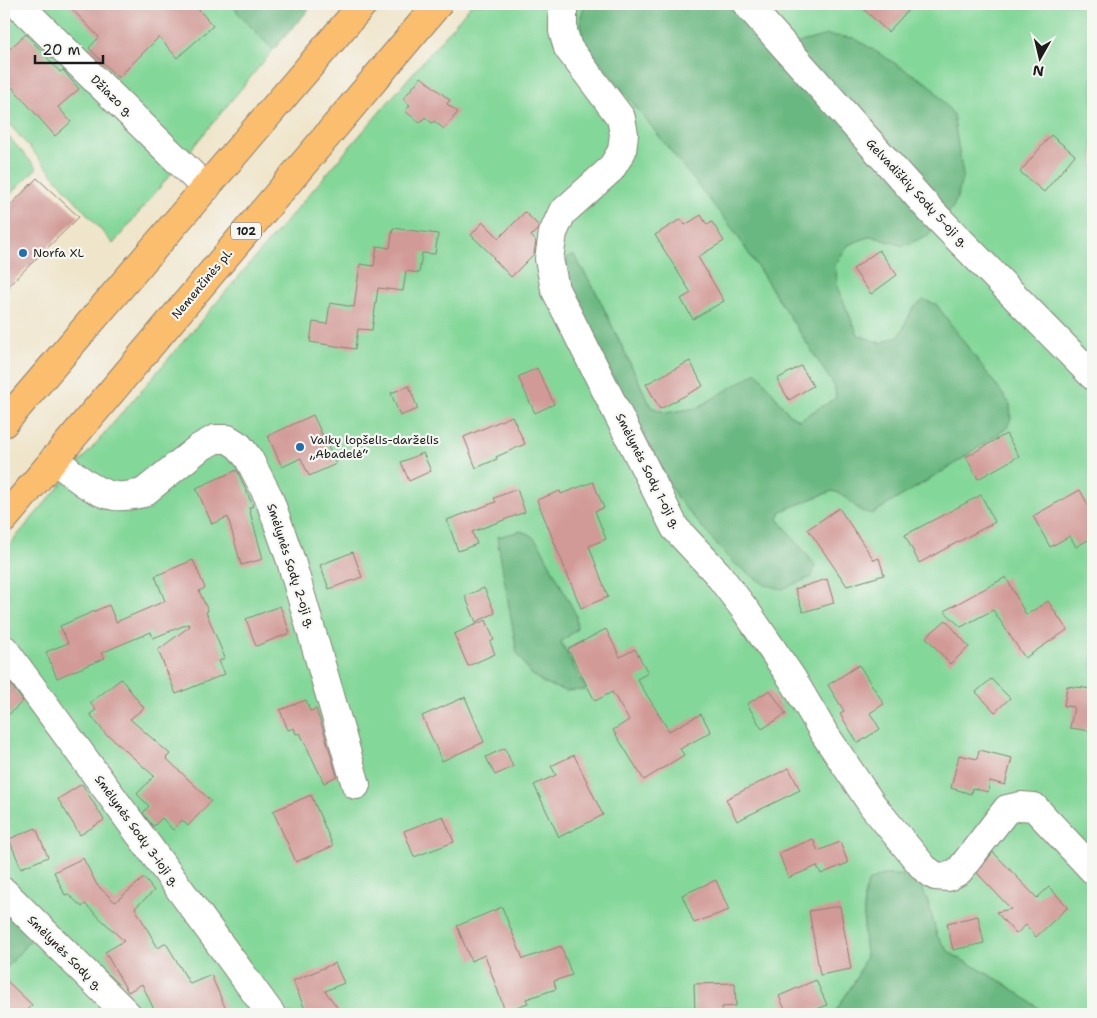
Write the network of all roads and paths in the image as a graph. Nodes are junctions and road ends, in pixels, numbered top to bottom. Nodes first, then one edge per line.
1 (18, 4) edge
2 (363, 4) edge
3 (438, 4) edge
4 (564, 4) edge
5 (747, 4) edge
6 (206, 188) junction
7 (1093, 376) edge
8 (32, 390) junction
9 (4, 396) edge
10 (4, 424) edge
11 (54, 459) junction
12 (4, 519) edge
13 (4, 649) edge
14 (356, 785) dead end
15 (1093, 870) edge
16 (4, 892) edge
17 (127, 1014) edge
18 (271, 1014) edge

1 - 6 street, Džiazo g.
2 - 6 main road
3 - 11 main road, Nemenčinės pl. / 102
4 - 15 street, Smėlynės Sodų 1-oji g.
5 - 7 street, Gelvadiškių Sodų 5-oji g.
6 - 8 main road
8 - 9 main road
8 - 10 main road
11 - 12 main road, Nemenčinės pl. / 102
11 - 14 street, Smėlynės Sodų 2-oji g.
13 - 18 street, Smėlynės Sodų 3-ioji g.
16 - 17 street, Smėlynės Sodų g.

